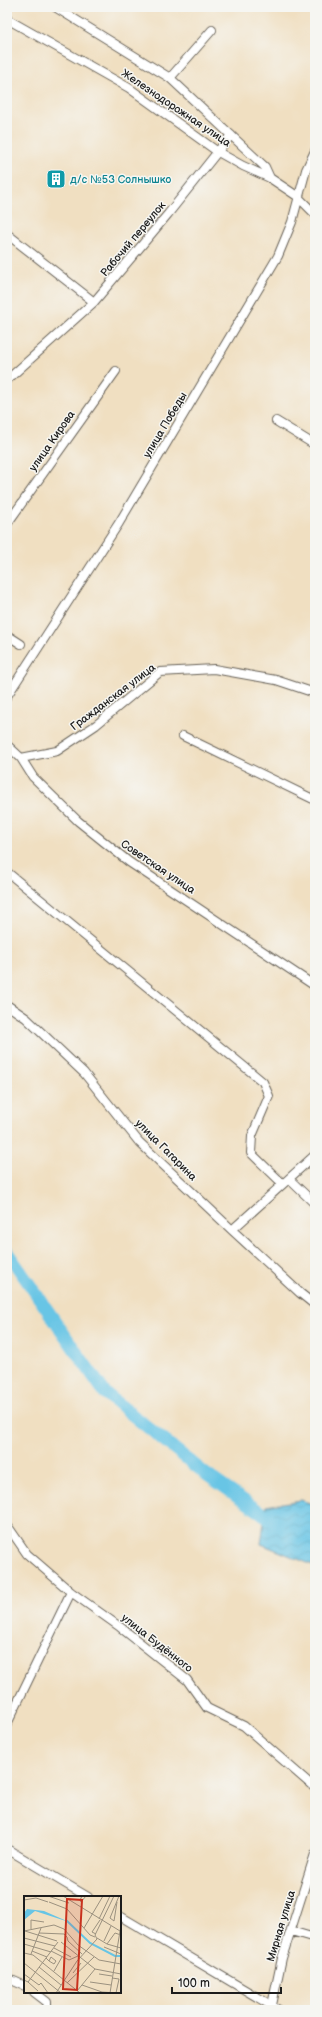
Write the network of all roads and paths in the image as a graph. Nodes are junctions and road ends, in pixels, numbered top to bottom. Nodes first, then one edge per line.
1 (55, 7) edge
2 (7, 19) edge
3 (212, 30) dead end
4 (170, 78) junction
5 (230, 135) junction
6 (315, 151) edge
7 (218, 152) junction
8 (270, 178) junction
9 (298, 196) junction
10 (315, 214) edge
11 (7, 234) edge
12 (94, 302) junction
13 (116, 371) dead end
14 (7, 380) edge
15 (276, 421) dead end
16 (315, 445) edge
17 (7, 524) edge
18 (7, 635) edge
19 (21, 644) dead end
20 (315, 693) edge
21 (7, 696) edge
22 (183, 736) dead end
23 (7, 745) edge
24 (21, 758) junction
25 (315, 800) edge
26 (7, 872) edge
27 (315, 986) edge
28 (7, 1005) edge
29 (315, 1155) edge
30 (286, 1181) junction
31 (315, 1204) edge
32 (232, 1230) junction
33 (315, 1305) edge
34 (7, 1525) edge
35 (71, 1592) junction
36 (7, 1724) edge
37 (315, 1788) edge
38 (7, 1849) edge
39 (315, 1854) edge
40 (86, 1896) edge
41 (121, 1917) edge
42 (291, 1931) junction
43 (315, 1938) edge
44 (7, 1978) edge
45 (24, 1986) edge
46 (35, 1993) edge
47 (275, 2008) edge
48 (47, 2010) edge

1 - 4 street, Железнодорожная улица
2 - 7 street, Железнодорожная улица
3 - 4 street
4 - 5 street, Железнодорожная улица
5 - 7 street, Рабочий переулок
5 - 8 street, Железнодорожная улица
6 - 9 street, улица Победы
7 - 8 street, Железнодорожная улица
7 - 12 street, Рабочий переулок
8 - 9 street, Железнодорожная улица
9 - 10 street, Железнодорожная улица
9 - 21 street, улица Победы
11 - 12 street
12 - 14 street, Рабочий переулок
13 - 17 street, улица Кирова
15 - 16 street
18 - 19 street
20 - 24 street, Гражданская улица
22 - 25 street
23 - 24 street, Советская улица
24 - 27 street, Советская улица
26 - 30 street
28 - 32 street, улица Гагарина
29 - 30 street
30 - 31 street
30 - 32 street
32 - 33 street, улица Гагарина
34 - 35 street, улица Будённого
35 - 36 street
35 - 37 street, улица Будённого
38 - 40 street
39 - 42 street, Мирная улица
41 - 47 street
42 - 43 street
42 - 47 street, Мирная улица
44 - 45 street
46 - 48 street

